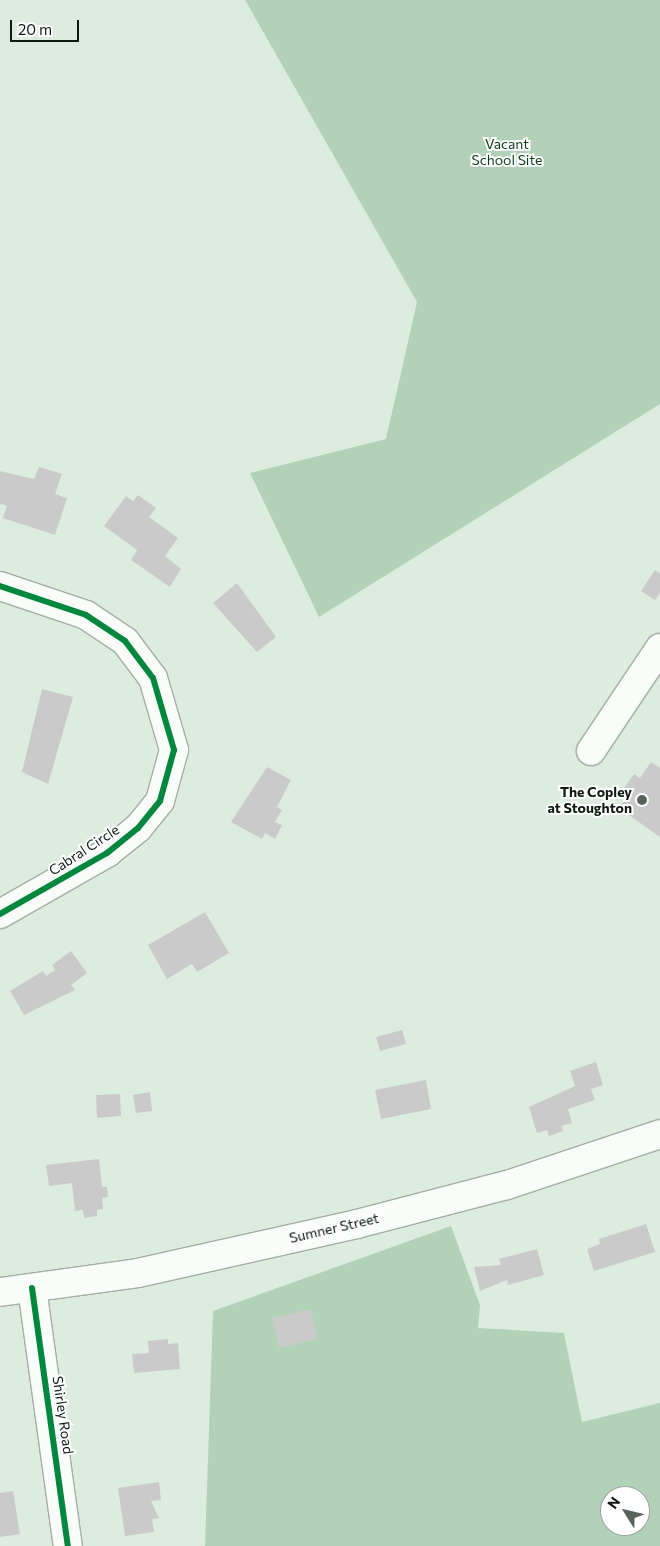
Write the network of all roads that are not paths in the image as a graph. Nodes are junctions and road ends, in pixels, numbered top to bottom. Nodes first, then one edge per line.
1 (0, 586) edge
2 (660, 648) edge
3 (591, 751) dead end
4 (0, 914) edge
5 (660, 1134) edge
6 (32, 1288) junction
7 (0, 1292) edge
8 (68, 1546) edge

1 - 4 street, Cabral Circle
2 - 3 street
5 - 6 street, Sumner Street
6 - 7 street, Sumner Street
6 - 8 street, Shirley Road

